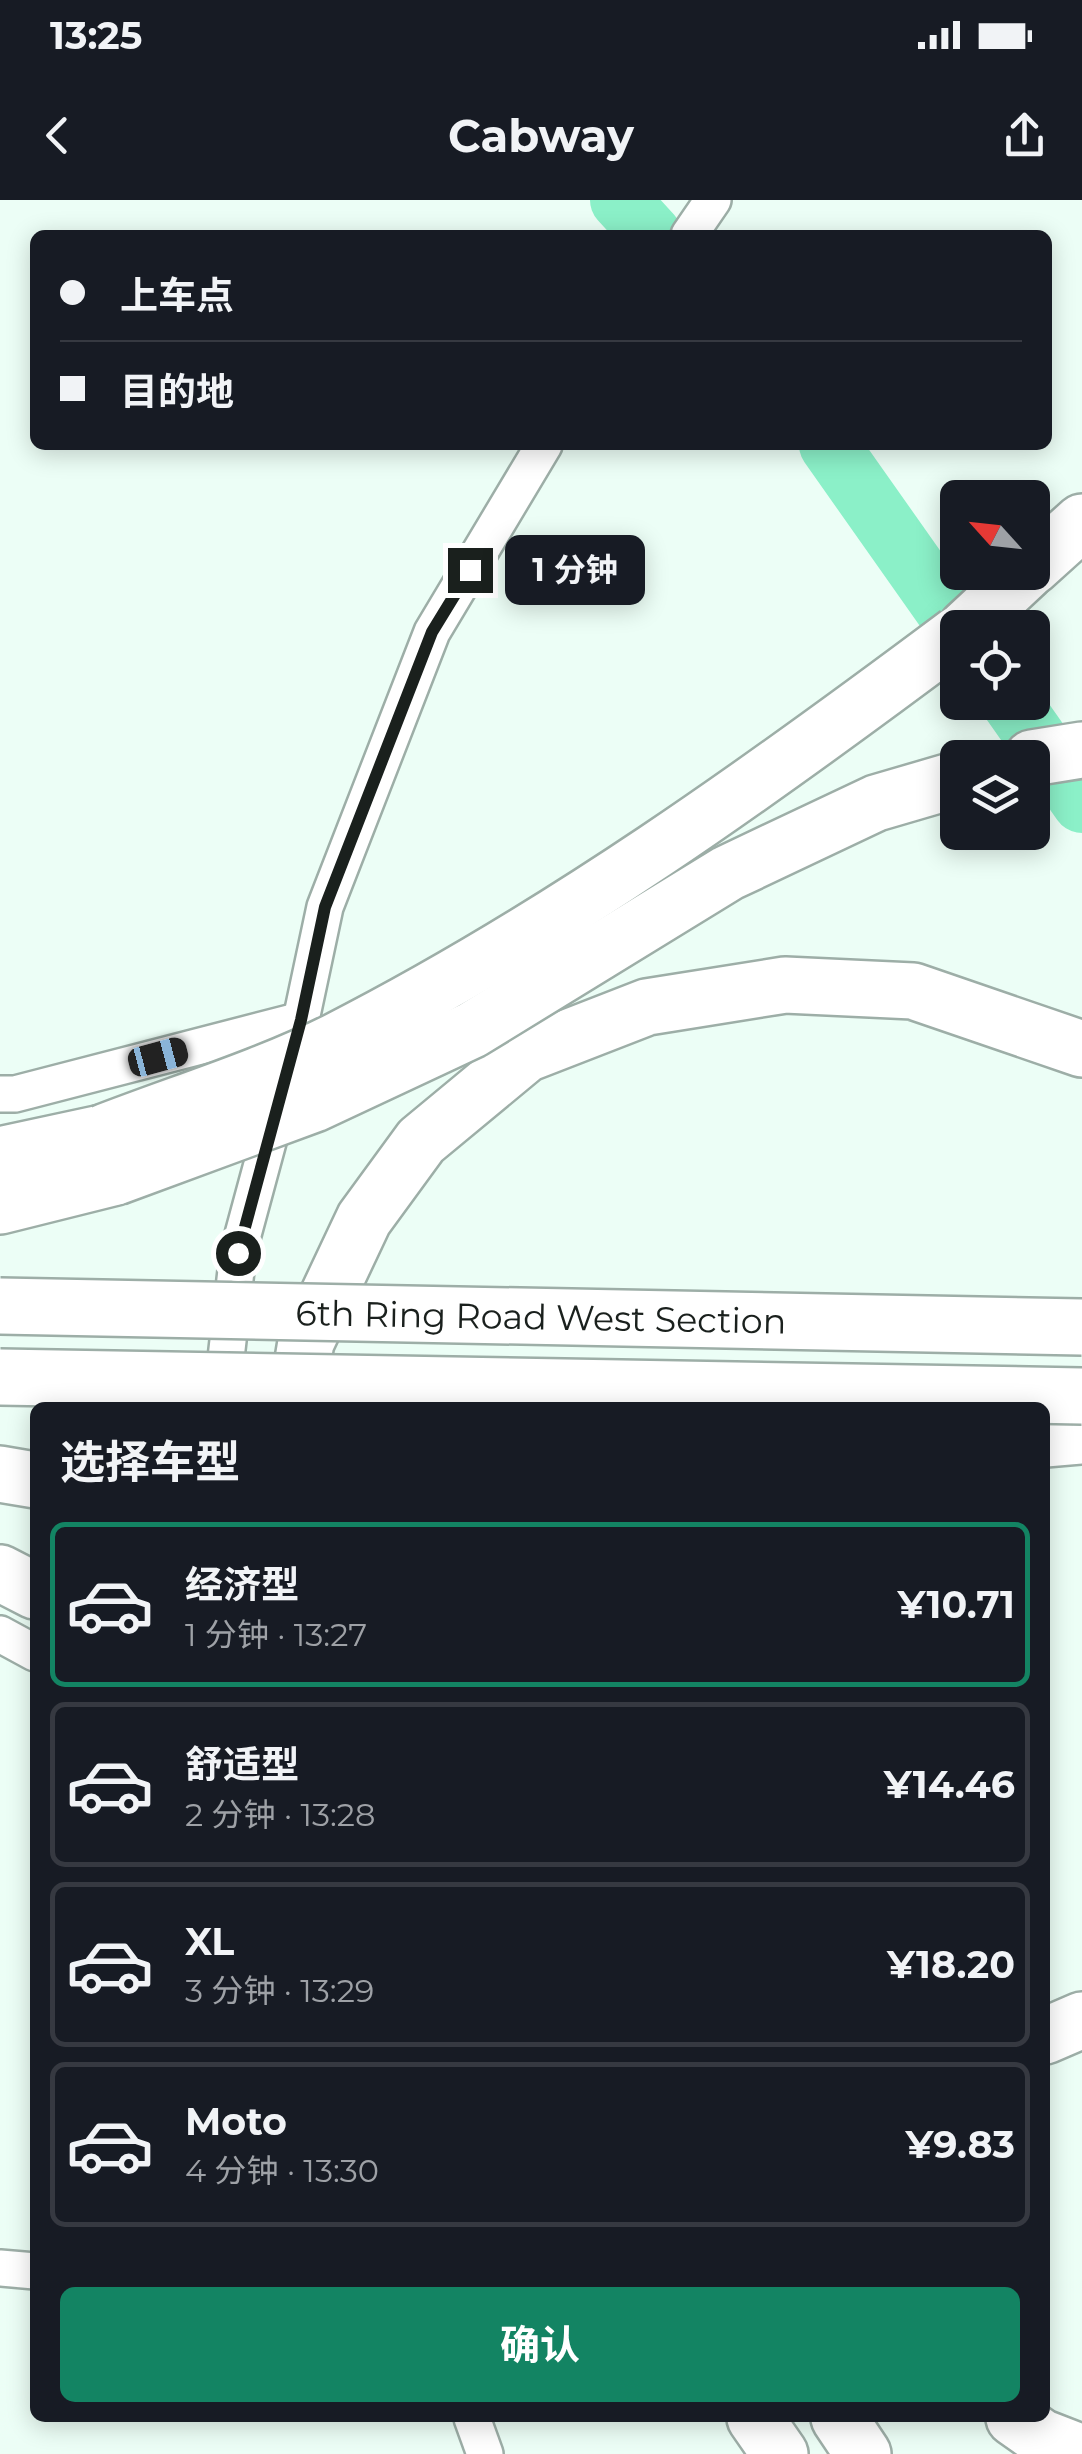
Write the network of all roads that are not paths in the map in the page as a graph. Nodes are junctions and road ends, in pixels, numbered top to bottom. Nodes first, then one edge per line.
1 (713, 200) edge
2 (692, 230) edge
3 (541, 450) edge
4 (1082, 522) edge
5 (1050, 551) edge
6 (1007, 590) edge
7 (985, 610) edge
8 (940, 647) edge
9 (1082, 750) edge
10 (1050, 755) edge
11 (940, 784) edge
12 (301, 1020) junction
13 (1082, 1049) edge
14 (0, 1094) edge
15 (0, 1155) edge
16 (109, 1155) junction
17 (0, 1206) edge
18 (0, 1306) edge
19 (1082, 1327) edge
20 (0, 1377) edge
21 (1082, 1396) edge
22 (222, 1402) edge
23 (296, 1402) edge
24 (1082, 1436) edge
25 (1050, 1439) edge
26 (0, 1573) edge
27 (30, 1588) edge
28 (0, 1634) edge
29 (30, 1650) edge
30 (1082, 2020) edge
31 (1050, 2034) edge
32 (0, 2268) edge
33 (30, 2271) edge
34 (474, 2422) edge
35 (758, 2422) edge
36 (843, 2422) edge
37 (1020, 2422) edge
38 (1082, 2453) edge
39 (486, 2454) edge
40 (780, 2454) edge
41 (863, 2454) edge

1 - 2 street
3 - 12 street
4 - 5 highway
6 - 7 highway
8 - 16 highway, bridge
9 - 10 highway
11 - 16 highway, bridge
12 - 14 street
12 - 22 street
13 - 23 highway
15 - 16 highway
16 - 17 highway
18 - 19 highway, 6th Ring Road West Section, bridge
20 - 21 highway, 6th Ring Road West Section, bridge
24 - 25 highway
26 - 27 highway
28 - 29 street
30 - 31 highway
32 - 33 street
34 - 39 street
35 - 40 highway
36 - 41 highway
37 - 38 highway

